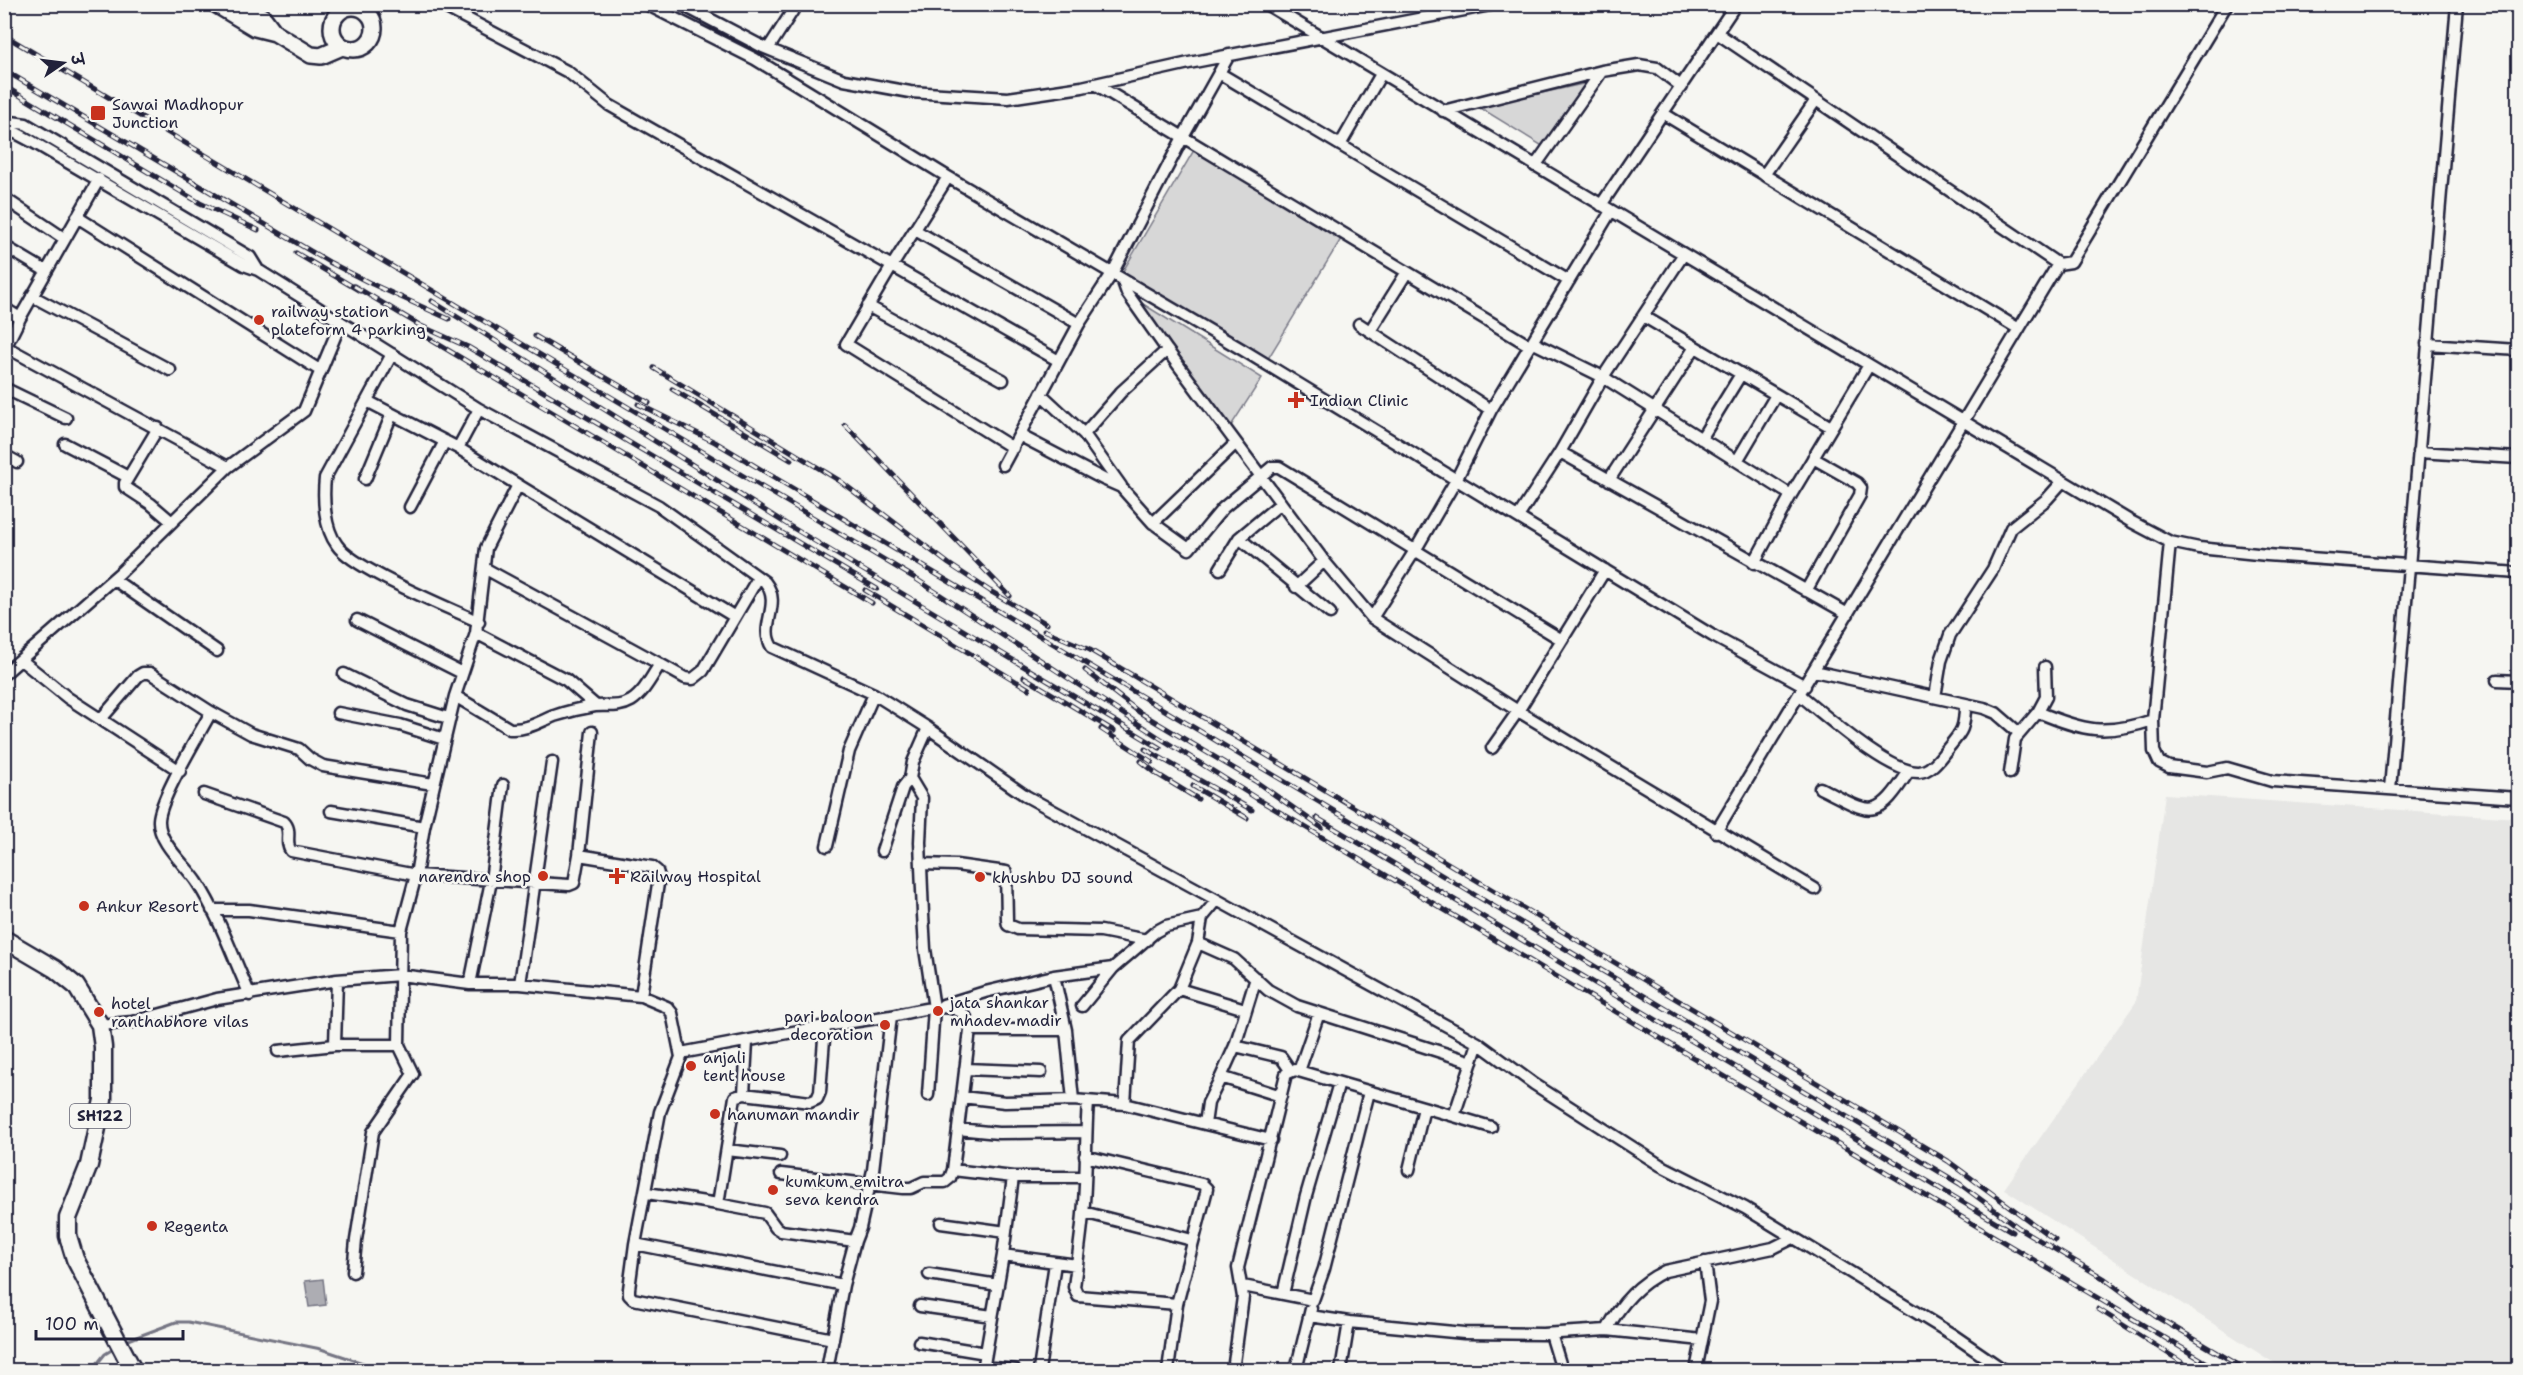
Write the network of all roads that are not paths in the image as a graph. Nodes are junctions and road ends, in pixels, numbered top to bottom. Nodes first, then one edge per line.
1 (215, 4) edge
2 (242, 4) edge
3 (439, 4) edge
4 (646, 4) edge
5 (681, 4) edge
6 (797, 4) edge
7 (1496, 4) edge
8 (1736, 4) edge
9 (2227, 4) edge
10 (2457, 4) edge
11 (1268, 5) edge
12 (1463, 7) edge
13 (368, 8) edge
14 (275, 33) junction
15 (1717, 33) junction
16 (1321, 38) junction
17 (342, 47) junction
18 (766, 48) junction
19 (1229, 55) junction
20 (755, 59) junction
21 (1602, 71) junction
22 (1219, 73) junction
23 (1381, 74) junction
24 (1095, 84) junction
25 (1682, 87) junction
26 (1816, 100) junction
27 (1443, 111) junction
28 (1664, 114) junction
29 (4, 121) edge
30 (4, 130) edge
31 (1183, 137) junction
32 (1340, 145) junction
33 (1535, 166) junction
34 (1764, 175) junction
35 (948, 177) junction
36 (99, 179) junction
37 (4, 198) edge
38 (1606, 208) junction
39 (77, 218) junction
40 (915, 230) junction
41 (65, 239) junction
42 (4, 246) edge
43 (1683, 255) junction
44 (2058, 264) junction
45 (892, 266) junction
46 (258, 270) junction
47 (46, 271) junction
48 (1113, 272) junction
49 (1407, 272) junction
50 (1122, 279) junction
51 (1569, 281) junction
52 (32, 296) junction
53 (868, 306) junction
54 (4, 308) edge
55 (1643, 316) junction
56 (20, 318) junction
57 (341, 322) junction
58 (1079, 324) junction
59 (1359, 324) dead end
60 (2019, 329) junction
61 (1370, 331) junction
62 (1531, 344) junction
63 (2427, 344) junction
64 (1695, 347) junction
65 (5, 348) edge
66 (1167, 350) junction
67 (2518, 350) edge
68 (392, 354) junction
69 (1059, 361) junction
70 (1869, 366) junction
71 (170, 370) dead end
72 (321, 371) junction
73 (1741, 374) junction
74 (1603, 377) junction
75 (1003, 380) dead end
76 (4, 388) edge
77 (1041, 394) junction
78 (1776, 395) junction
79 (367, 401) junction
80 (479, 409) junction
81 (1653, 409) junction
82 (1491, 410) junction
83 (392, 414) junction
84 (66, 418) dead end
85 (1964, 422) junction
86 (1831, 427) junction
87 (158, 428) junction
88 (1084, 434) junction
89 (1019, 435) junction
90 (1701, 439) junction
91 (445, 441) junction
92 (1236, 443) junction
93 (65, 444) dead end
94 (458, 448) junction
95 (1013, 448) junction
96 (1560, 452) junction
97 (2418, 452) junction
98 (4, 455) edge
99 (1813, 458) junction
100 (2518, 458) edge
101 (1737, 461) junction
102 (16, 462) dead end
103 (1003, 465) dead end
104 (228, 467) junction
105 (128, 477) junction
106 (1261, 477) junction
107 (365, 478) dead end
108 (1456, 480) junction
109 (1609, 480) junction
110 (2063, 482) junction
111 (518, 485) junction
112 (1121, 487) junction
113 (1791, 495) junction
114 (1281, 503) junction
115 (411, 507) dead end
116 (1518, 517) junction
117 (172, 522) junction
118 (1153, 523) junction
119 (1239, 538) junction
120 (2170, 542) junction
121 (1416, 549) junction
122 (1324, 561) junction
123 (1754, 563) junction
124 (2408, 565) junction
125 (484, 568) junction
126 (1220, 569) dead end
127 (1605, 570) junction
128 (2518, 573) edge
129 (758, 578) junction
130 (113, 579) junction
131 (1296, 587) junction
132 (1806, 591) junction
133 (1330, 613) dead end
134 (1848, 615) junction
135 (735, 616) junction
136 (1372, 618) junction
137 (357, 620) dead end
138 (478, 621) junction
139 (476, 633) junction
140 (1562, 640) junction
141 (217, 651) dead end
142 (21, 660) junction
143 (660, 664) junction
144 (2045, 667) dead end
145 (1814, 671) junction
146 (462, 673) junction
147 (4, 674) edge
148 (344, 674) dead end
149 (2498, 680) dead end
150 (2518, 681) edge
151 (1803, 690) junction
152 (874, 694) junction
153 (455, 696) junction
154 (1935, 697) junction
155 (407, 705) junction
156 (1965, 705) junction
157 (596, 706) junction
158 (1518, 711) junction
159 (211, 712) junction
160 (2038, 712) junction
161 (338, 713) dead end
162 (448, 718) junction
163 (101, 719) junction
164 (2153, 720) junction
165 (400, 725) junction
166 (928, 728) junction
167 (592, 732) dead end
168 (2018, 732) junction
169 (444, 740) junction
170 (1492, 748) dead end
171 (552, 762) dead end
172 (180, 771) junction
173 (1909, 771) junction
174 (2010, 773) dead end
175 (910, 778) junction
176 (434, 784) junction
177 (503, 785) dead end
178 (1820, 788) dead end
179 (2390, 789) junction
180 (204, 794) dead end
181 (2518, 798) edge
182 (331, 811) dead end
183 (424, 827) junction
184 (1716, 832) junction
185 (827, 846) dead end
186 (882, 851) dead end
187 (579, 855) junction
188 (921, 864) junction
189 (416, 875) junction
190 (491, 881) junction
191 (533, 884) junction
192 (1815, 889) dead end
193 (1217, 900) junction
194 (212, 909) junction
195 (1202, 918) junction
196 (401, 931) junction
197 (4, 939) edge
198 (1147, 940) junction
199 (1198, 943) junction
200 (1113, 968) junction
201 (400, 975) junction
202 (1054, 976) junction
203 (1256, 978) junction
204 (337, 980) junction
205 (470, 984) junction
206 (520, 984) junction
207 (1179, 989) junction
208 (250, 994) junction
209 (641, 996) junction
210 (1082, 1006) dead end
211 (939, 1007) junction
212 (1245, 1009) junction
213 (1319, 1013) junction
214 (891, 1016) junction
215 (100, 1025) junction
216 (825, 1026) junction
217 (970, 1030) junction
218 (1066, 1030) junction
219 (747, 1042) junction
220 (1478, 1043) junction
221 (335, 1045) junction
222 (399, 1045) junction
223 (1235, 1046) junction
224 (278, 1051) dead end
225 (681, 1053) junction
226 (1472, 1062) junction
227 (965, 1069) junction
228 (1294, 1071) junction
229 (1041, 1072) dead end
230 (1221, 1077) junction
231 (1339, 1083) junction
232 (1369, 1092) junction
233 (744, 1094) junction
234 (928, 1095) dead end
235 (1281, 1096) junction
236 (962, 1097) junction
237 (1073, 1100) junction
238 (1088, 1102) junction
239 (1125, 1104) junction
240 (1424, 1108) junction
241 (1454, 1116) junction
242 (1205, 1124) junction
243 (1491, 1127) dead end
244 (958, 1129) junction
245 (1086, 1132) junction
246 (1271, 1140) junction
247 (727, 1150) junction
248 (780, 1156) dead end
249 (1085, 1156) junction
250 (953, 1170) junction
251 (1409, 1170) dead end
252 (781, 1174) dead end
253 (1012, 1177) junction
254 (1084, 1178) junction
255 (869, 1184) junction
256 (647, 1193) junction
257 (718, 1204) junction
258 (1083, 1212) junction
259 (941, 1223) dead end
260 (1006, 1232) junction
261 (1793, 1238) junction
262 (1192, 1240) junction
263 (855, 1241) junction
264 (635, 1244) junction
265 (1003, 1255) junction
266 (1705, 1262) junction
267 (1055, 1263) junction
268 (1077, 1265) junction
269 (353, 1272) dead end
270 (929, 1275) dead end
271 (998, 1284) junction
272 (843, 1285) junction
273 (1243, 1286) junction
274 (1283, 1294) junction
275 (1313, 1300) junction
276 (1177, 1304) junction
277 (920, 1306) dead end
278 (992, 1316) junction
279 (1310, 1316) junction
280 (1348, 1323) junction
281 (1607, 1330) junction
282 (1551, 1334) junction
283 (833, 1340) junction
284 (1702, 1340) junction
285 (919, 1342) dead end
286 (986, 1353) junction
287 (131, 1368) edge
288 (827, 1369) edge
289 (984, 1369) edge
290 (840, 1371) edge
291 (1015, 1371) edge
292 (1040, 1371) edge
293 (1168, 1371) edge
294 (1233, 1371) edge
295 (1296, 1371) edge
296 (1341, 1371) edge
297 (1562, 1371) edge
298 (1696, 1371) edge
299 (2004, 1371) edge

1 - 14 street
2 - 14 street
3 - 45 street
4 - 20 street
5 - 18 street
6 - 18 street
7 - 12 street
8 - 15 street
9 - 44 street
10 - 63 street
11 - 16 street
12 - 16 street
13 - 17 street
13 - 17 street
14 - 17 street
15 - 25 street
15 - 26 street
16 - 19 street
16 - 23 street
18 - 20 street
18 - 24 street
19 - 22 street
19 - 24 street
20 - 35 street
21 - 25 street
21 - 27 street
21 - 33 street
22 - 31 street
22 - 32 street
23 - 27 street
23 - 32 street
24 - 31 street
25 - 28 street
26 - 34 street
26 - 44 street
27 - 33 street
28 - 34 street
28 - 38 street
29 - 46 street
30 - 36 street
31 - 48 street
31 - 49 street
32 - 51 street
33 - 38 street
34 - 60 street
35 - 40 street
35 - 48 street
36 - 39 street
36 - 46 street
37 - 41 street
38 - 43 street
38 - 51 street
39 - 41 street
39 - 72 street
40 - 45 street
40 - 58 street
41 - 47 street
42 - 47 street
43 - 55 street
43 - 70 street
44 - 60 street
45 - 53 street
45 - 69 street
46 - 57 street
47 - 52 street
48 - 50 street
48 - 58 street
49 - 61 street
49 - 62 street
50 - 66 street
50 - 108 street
51 - 62 street
52 - 56 street
52 - 71 street
53 - 75 street
53 - 95 street
54 - 56 street
55 - 64 street
55 - 74 street
56 - 65 street
57 - 68 street
57 - 72 street
58 - 69 street
59 - 61 street
60 - 85 street
61 - 82 street
62 - 74 street
62 - 82 street
63 - 67 street
63 - 97 street
64 - 73 street
64 - 81 street
65 - 87 street
66 - 88 street
66 - 92 street
68 - 79 street
68 - 80 street
69 - 77 street
70 - 85 street
70 - 86 street
72 - 104 street
73 - 78 street
73 - 90 street
74 - 81 street
74 - 96 street
76 - 84 street
77 - 88 street
77 - 89 street
78 - 86 street
78 - 101 street
79 - 83 street
79 - 138 street
80 - 94 street
80 - 129 street
81 - 90 street
81 - 109 street
82 - 108 street
83 - 91 street
83 - 107 street
85 - 110 street
85 - 134 street
86 - 99 street
87 - 104 street
87 - 105 street
88 - 112 street
89 - 95 street
89 - 112 street
90 - 101 street
91 - 94 street
91 - 115 street
92 - 106 street
92 - 118 street
93 - 105 street
94 - 111 street
95 - 103 street
96 - 109 street
96 - 116 street
97 - 100 street
97 - 124 street
98 - 102 street
99 - 113 street
99 - 132 street
101 - 113 street
104 - 117 street
105 - 117 street
106 - 114 street
106 - 118 street
106 - 121 street
108 - 116 street
108 - 121 street
109 - 123 street
110 - 120 street
110 - 154 street
111 - 125 street
111 - 135 street
112 - 118 street
113 - 123 street
114 - 119 street
114 - 122 street
116 - 127 street
117 - 130 street
119 - 126 street
119 - 131 street
120 - 124 street
120 - 164 street
121 - 136 street
121 - 140 street
122 - 131 street
122 - 136 street
123 - 132 street
124 - 128 street
124 - 179 street
125 - 138 street
125 - 143 street
127 - 140 street
127 - 151 street
129 - 135 street
129 - 152 street
130 - 141 street
130 - 142 street
131 - 133 street
132 - 134 street
134 - 145 street
135 - 143 street
136 - 158 street
137 - 146 street
138 - 139 street
139 - 146 street
139 - 157 street
140 - 158 street
142 - 147 street
142 - 163 street
143 - 157 street
144 - 160 street
145 - 151 street
145 - 154 street
146 - 153 street
148 - 155 street
149 - 150 street
151 - 173 street
151 - 184 street
152 - 166 street
152 - 185 street
153 - 157 street
153 - 162 street
154 - 156 street
155 - 162 street
155 - 165 street
156 - 168 street
156 - 173 street
158 - 170 street
158 - 184 street
159 - 163 street
159 - 172 street
159 - 176 street
160 - 164 street
160 - 168 street
161 - 165 street
162 - 169 street
163 - 172 street
164 - 179 street
165 - 169 street
166 - 175 street
166 - 193 street
167 - 187 street
168 - 174 street
169 - 176 street
171 - 191 street
172 - 194 street
173 - 178 street
175 - 186 street
175 - 188 street
176 - 183 street
177 - 190 street
179 - 181 street
180 - 189 street
182 - 183 street
183 - 189 street
184 - 192 street
187 - 191 street
187 - 209 street
188 - 198 street
188 - 211 street
189 - 190 street
189 - 196 street
190 - 191 street
190 - 205 street
191 - 206 street
193 - 195 street
193 - 220 street
194 - 196 street
194 - 208 street
195 - 198 street
195 - 199 street
196 - 201 street
197 - 215 main road, SH122
198 - 200 street
199 - 203 street
199 - 207 street
200 - 202 street
200 - 210 street
201 - 204 street
201 - 205 street
201 - 222 street
202 - 211 street
202 - 218 street
203 - 212 street
203 - 213 street
204 - 208 street
204 - 221 street
205 - 206 street
206 - 209 street
207 - 212 street
207 - 239 street
208 - 215 street
209 - 225 street
211 - 214 street
211 - 217 street
211 - 234 street
212 - 223 street
213 - 226 street
213 - 228 street
214 - 216 street
214 - 255 street
215 - 287 main road, SH122
216 - 219 street
216 - 233 street
217 - 218 street
217 - 227 street
218 - 237 street
219 - 225 street
219 - 233 street
220 - 226 street
220 - 261 street
221 - 222 street
221 - 224 street
222 - 269 street
223 - 228 street
223 - 230 street
225 - 256 street
226 - 241 street
227 - 229 street
227 - 236 street
228 - 231 street
228 - 235 street
230 - 235 street
230 - 242 street
231 - 232 street
231 - 274 street
232 - 240 street
232 - 275 street
233 - 247 street
235 - 246 street
236 - 237 street
236 - 244 street
237 - 238 street
238 - 239 street
238 - 245 street
239 - 242 street
240 - 241 street
240 - 251 street
241 - 243 street
242 - 246 street
244 - 245 street
244 - 250 street
245 - 249 street
246 - 273 street
247 - 248 street
247 - 257 street
249 - 254 street
249 - 262 street
250 - 253 street
250 - 255 street
252 - 255 street
253 - 254 street
253 - 260 street
254 - 258 street
255 - 263 street
256 - 257 street
256 - 264 street
257 - 263 street
258 - 262 street
258 - 268 street
259 - 260 street
260 - 265 street
261 - 266 street
261 - 299 street
262 - 276 street
263 - 272 street
264 - 272 street
264 - 283 street
265 - 267 street
265 - 271 street
266 - 281 street
266 - 284 street
267 - 268 street
267 - 292 street
268 - 276 street
270 - 271 street
271 - 278 street
272 - 283 street
273 - 274 street
273 - 294 street
274 - 275 street
275 - 279 street
276 - 293 street
277 - 278 street
278 - 286 street
279 - 280 street
279 - 295 street
280 - 282 street
280 - 296 street
281 - 282 street
281 - 284 street
282 - 297 street
283 - 288 street
284 - 298 street
285 - 286 street
286 - 289 street
288 - 290 street
289 - 291 street

